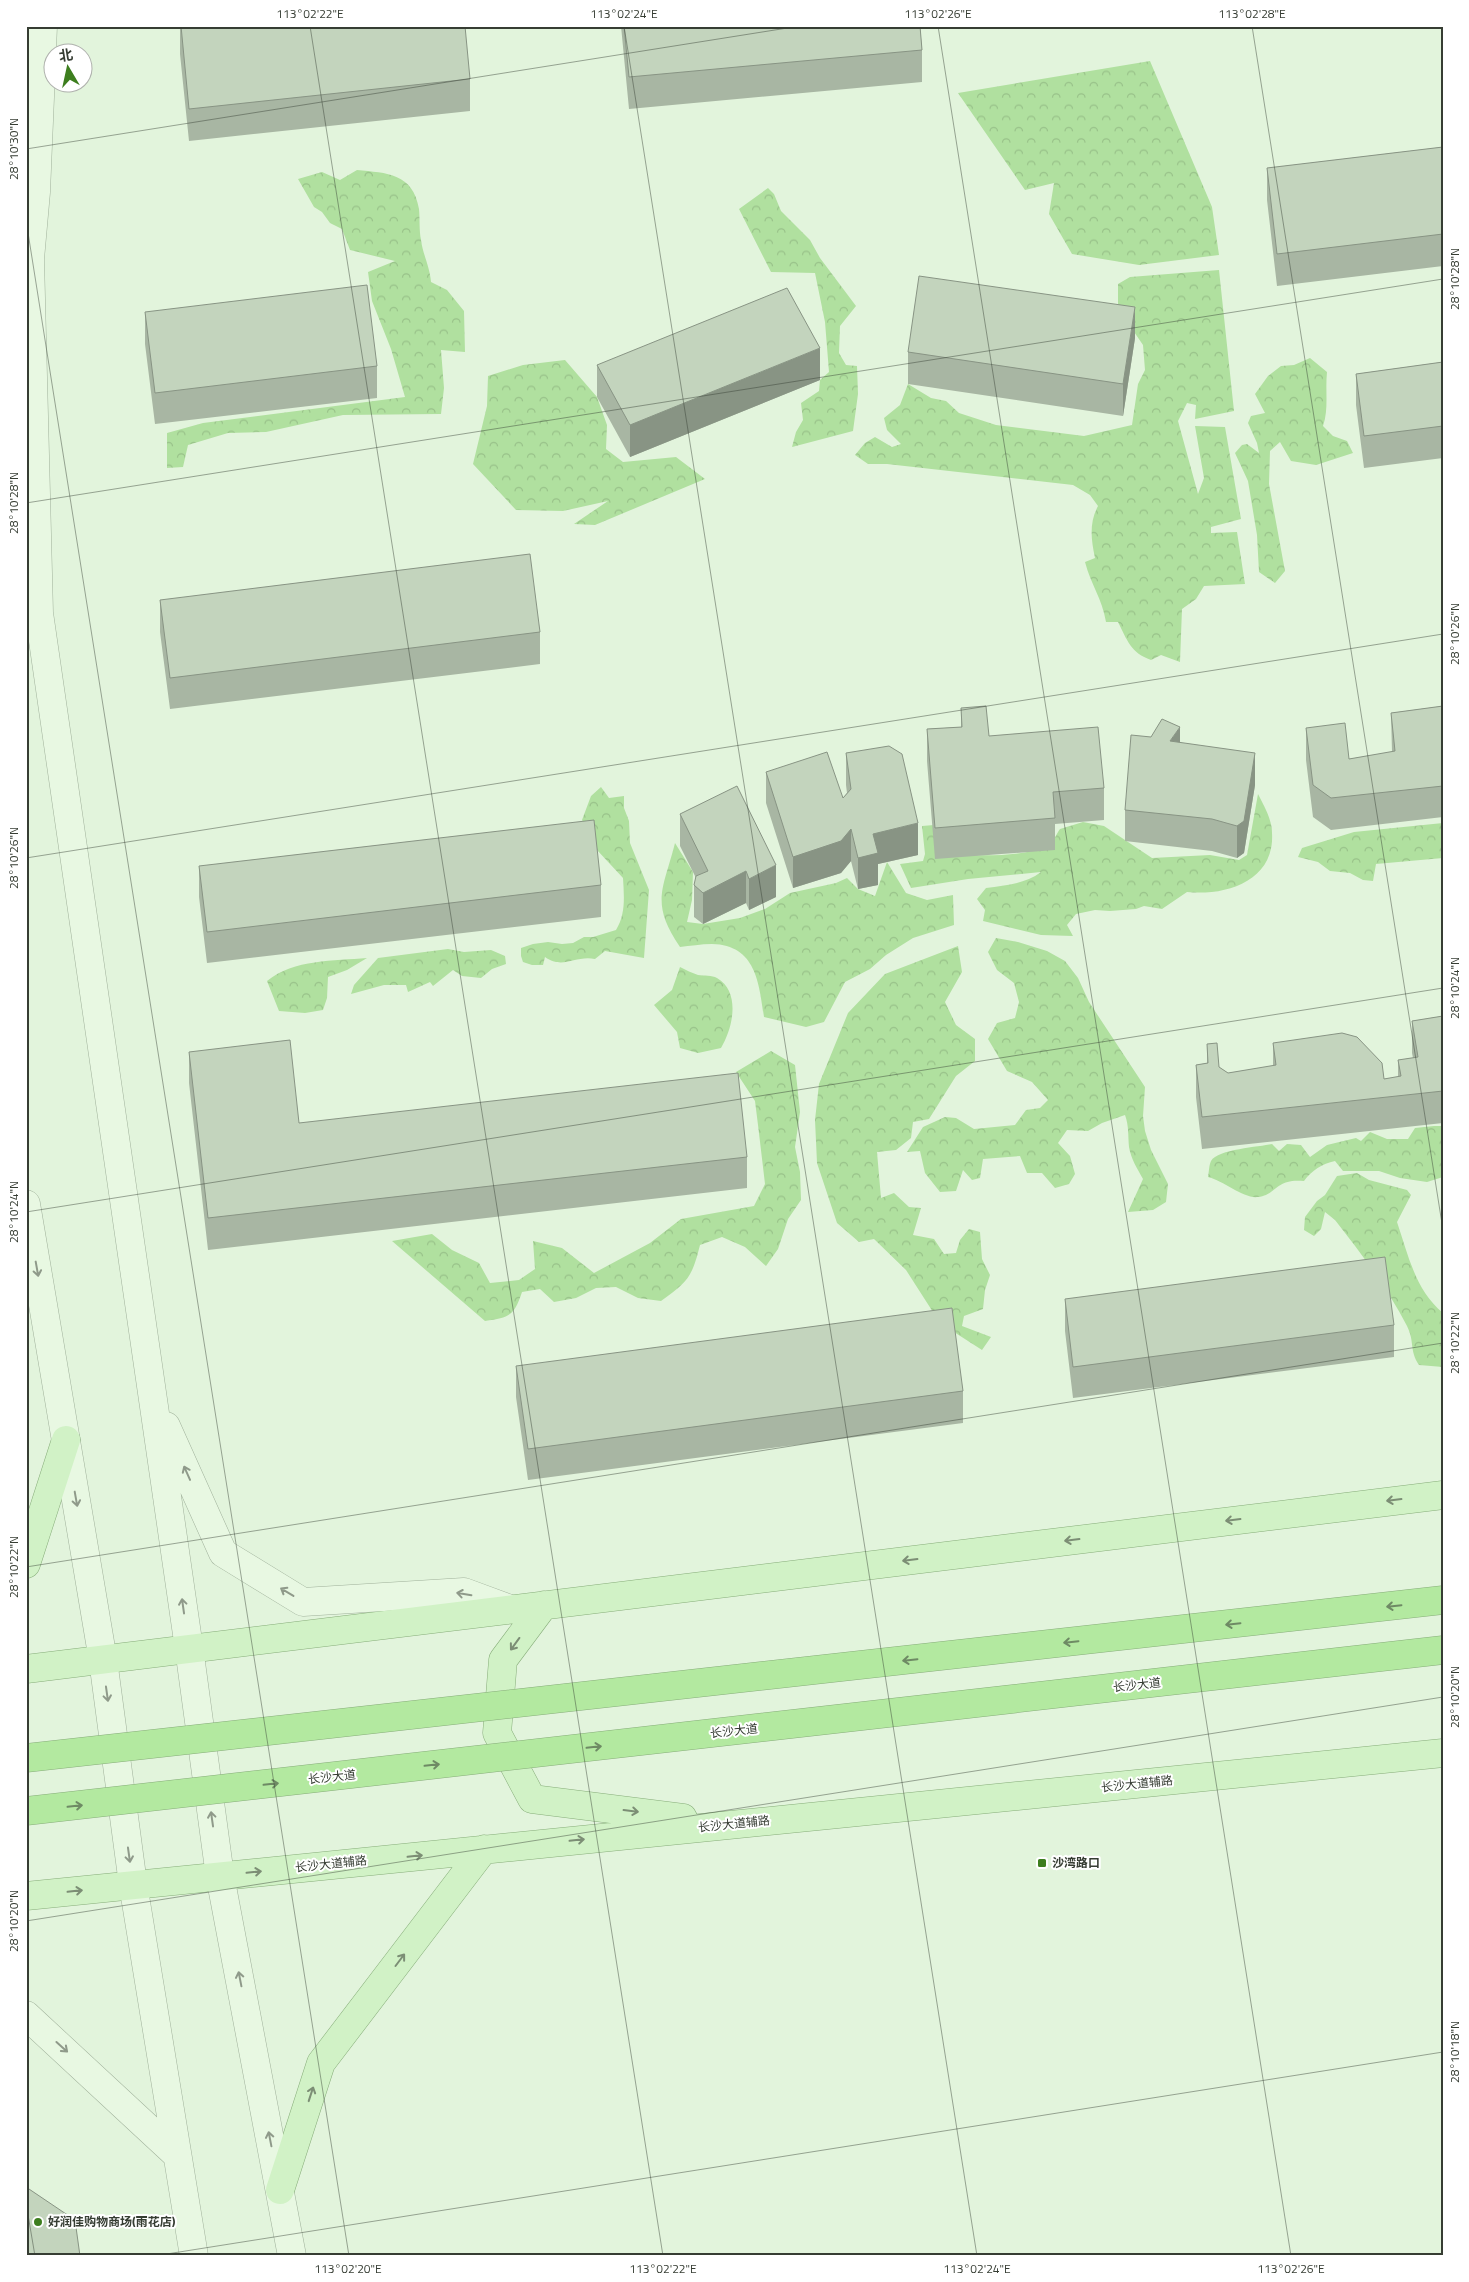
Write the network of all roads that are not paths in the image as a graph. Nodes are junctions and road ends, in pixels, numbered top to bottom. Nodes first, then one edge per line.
1 (43, 26) edge
2 (26, 1204) edge
3 (153, 1396) junction
4 (66, 1440) junction
5 (1443, 1494) edge
6 (26, 1564) edge
7 (1443, 1600) edge
8 (544, 1605) junction
9 (510, 1609) junction
10 (189, 1648) junction
11 (1443, 1650) edge
12 (103, 1660) junction
13 (26, 1669) edge
14 (1443, 1753) edge
15 (26, 1758) edge
16 (26, 1812) edge
17 (730, 1824) junction
18 (484, 1849) junction
19 (220, 1876) junction
20 (133, 1884) junction
21 (26, 1896) edge
22 (26, 2015) edge
23 (177, 2155) junction
24 (280, 2190) junction
25 (194, 2256) edge
26 (292, 2256) edge

1 - 3 main road
2 -> 4 main road
9 -> 3 main road
10 -> 3 main road
4 - 6 main road
4 -> 12 main road
5 -> 8 main road
7 -> 15 highway, bridge
8 - 9 main road
8 -> 17 main road
9 - 10 main road
10 - 12 main road
19 -> 10 main road
16 -> 11 highway, 长沙大道, bridge
12 - 13 main road
12 -> 20 main road
14 - 17 main road, 长沙大道辅路
18 -> 17 main road, 长沙大道辅路
19 -> 18 main road, 长沙大道辅路
24 -> 18 main road
19 - 20 main road, 长沙大道辅路
24 -> 19 main road
21 -> 20 main road, 长沙大道辅路
20 - 23 main road
22 -> 23 main road
23 - 25 main road
24 - 26 main road

